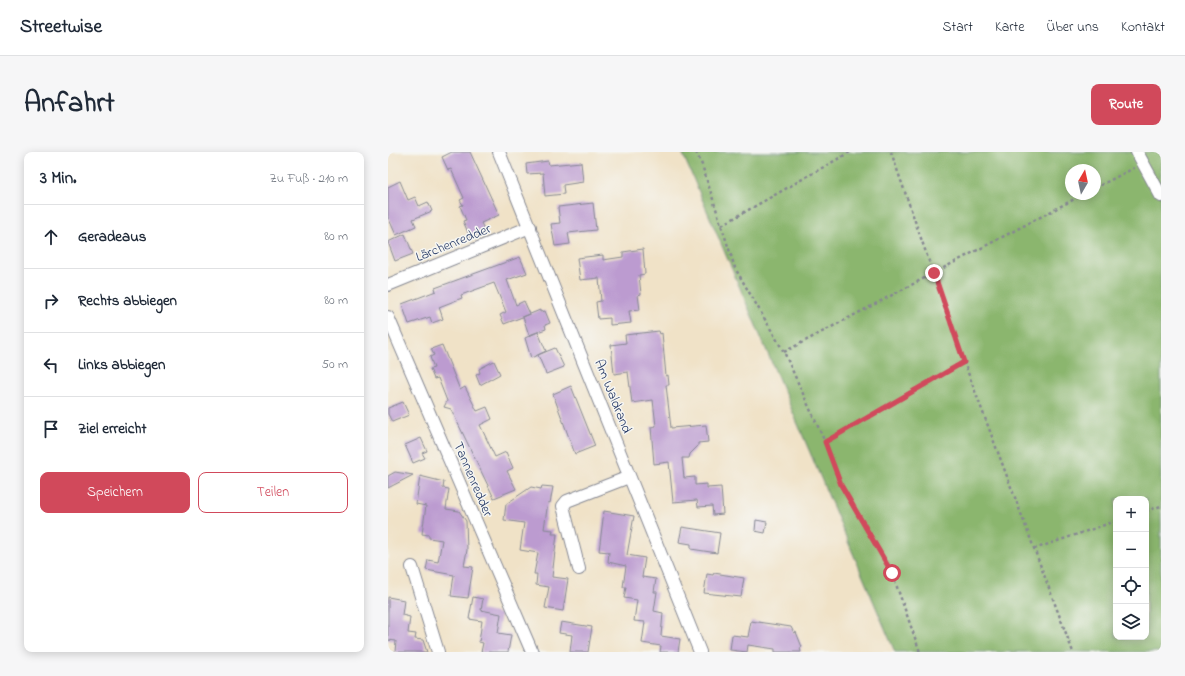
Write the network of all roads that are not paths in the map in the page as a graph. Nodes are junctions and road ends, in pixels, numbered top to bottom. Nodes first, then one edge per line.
1 (499, 152) edge
2 (1137, 152) edge
3 (1161, 196) edge
4 (530, 227) junction
5 (388, 285) edge
6 (388, 317) edge
7 (629, 477) junction
8 (412, 567) dead end
9 (579, 569) dead end
10 (438, 652) edge
11 (532, 652) edge
12 (700, 652) edge

1 - 4 street, Am Waldrand
2 - 3 street
4 - 5 street, Lärchenredder
4 - 7 street, Am Waldrand
6 - 11 street, Tannenredder
7 - 9 street
7 - 12 street, Am Waldrand
8 - 10 street

